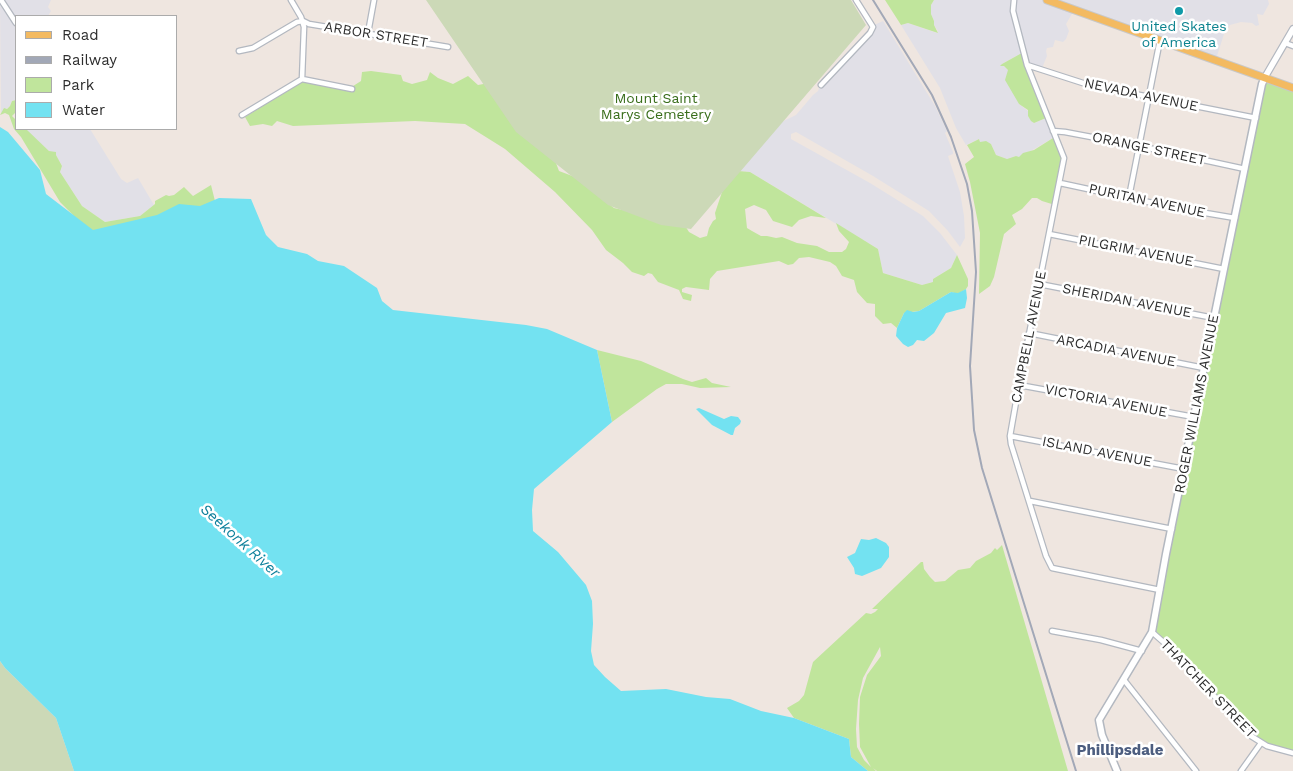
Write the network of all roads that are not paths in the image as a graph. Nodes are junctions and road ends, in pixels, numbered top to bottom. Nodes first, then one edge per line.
1 (1, 0) edge
2 (291, 0) edge
3 (374, 0) edge
4 (856, 0) edge
5 (1014, 0) edge
6 (1047, 0) edge
7 (15, 21) edge
8 (303, 21) junction
9 (1293, 29) edge
10 (368, 33) junction
11 (1160, 40) junction
12 (1285, 43) junction
13 (1293, 46) edge
14 (448, 47) dead end
15 (239, 51) dead end
16 (1027, 65) junction
17 (1265, 77) junction
18 (302, 79) junction
19 (821, 84) dead end
20 (1293, 88) edge
21 (352, 89) dead end
22 (1150, 97) junction
23 (242, 115) dead end
24 (1256, 118) junction
25 (1053, 131) junction
26 (1139, 146) junction
27 (1245, 169) junction
28 (1060, 183) junction
29 (1129, 197) junction
30 (1235, 218) junction
31 (1049, 234) junction
32 (1224, 269) junction
33 (1039, 284) junction
34 (1214, 318) junction
35 (1029, 333) junction
36 (1204, 368) junction
37 (1019, 385) junction
38 (1194, 417) junction
39 (1010, 436) junction
40 (1184, 469) junction
41 (1030, 502) junction
42 (1172, 530) junction
43 (1160, 590) junction
44 (1052, 631) dead end
45 (1152, 632) junction
46 (1142, 650) junction
47 (1124, 680) junction
48 (1261, 743) junction
49 (1293, 753) edge
50 (1117, 771) edge
51 (1196, 771) edge
52 (1242, 771) edge

1 - 7 street
2 - 8 street
3 - 10 street
4 - 19 street
5 - 16 street, CAMPBELL AVENUE
6 - 11 main road
8 - 10 street, ARBOR STREET
8 - 15 street
8 - 18 street
9 - 12 street, ROGER WILLIAMS AVENUE
10 - 14 street, ARBOR STREET
11 - 17 main road
11 - 22 street
12 - 13 street
12 - 17 street, ROGER WILLIAMS AVENUE
16 - 22 street, NEVADA AVENUE
16 - 25 street, CAMPBELL AVENUE
17 - 20 main road
17 - 24 main road, ROGER WILLIAMS AVENUE
18 - 21 street
18 - 23 street
22 - 24 street, NEVADA AVENUE
22 - 26 street
24 - 27 main road, ROGER WILLIAMS AVENUE
25 - 26 street, ORANGE STREET
25 - 28 street, CAMPBELL AVENUE
26 - 27 street, ORANGE STREET
26 - 29 street
27 - 30 main road, ROGER WILLIAMS AVENUE
28 - 29 street, PURITAN AVENUE
28 - 31 street, CAMPBELL AVENUE
29 - 30 street, PURITAN AVENUE
30 - 32 main road, ROGER WILLIAMS AVENUE
31 - 32 street, PILGRIM AVENUE
31 - 33 street, CAMPBELL AVENUE
32 - 34 main road, ROGER WILLIAMS AVENUE
33 - 34 street, SHERIDAN AVENUE
33 - 35 street, CAMPBELL AVENUE
34 - 36 main road, ROGER WILLIAMS AVENUE
35 - 36 street, ARCADIA AVENUE
35 - 37 street, CAMPBELL AVENUE
36 - 38 main road, ROGER WILLIAMS AVENUE
37 - 38 street, VICTORIA AVENUE
37 - 39 street, CAMPBELL AVENUE
38 - 40 main road, ROGER WILLIAMS AVENUE
39 - 40 street, ISLAND AVENUE
39 - 41 street, CAMPBELL AVENUE
40 - 42 main road, ROGER WILLIAMS AVENUE
41 - 42 street
41 - 43 street, CAMPBELL AVENUE
42 - 43 main road, ROGER WILLIAMS AVENUE
43 - 45 main road, ROGER WILLIAMS AVENUE
44 - 46 street
45 - 46 main road, ROGER WILLIAMS AVENUE
45 - 48 street, THATCHER STREET
46 - 47 main road, ROGER WILLIAMS AVENUE
47 - 50 main road, ROGER WILLIAMS AVENUE
47 - 51 street
48 - 49 street, THATCHER STREET
48 - 52 street

